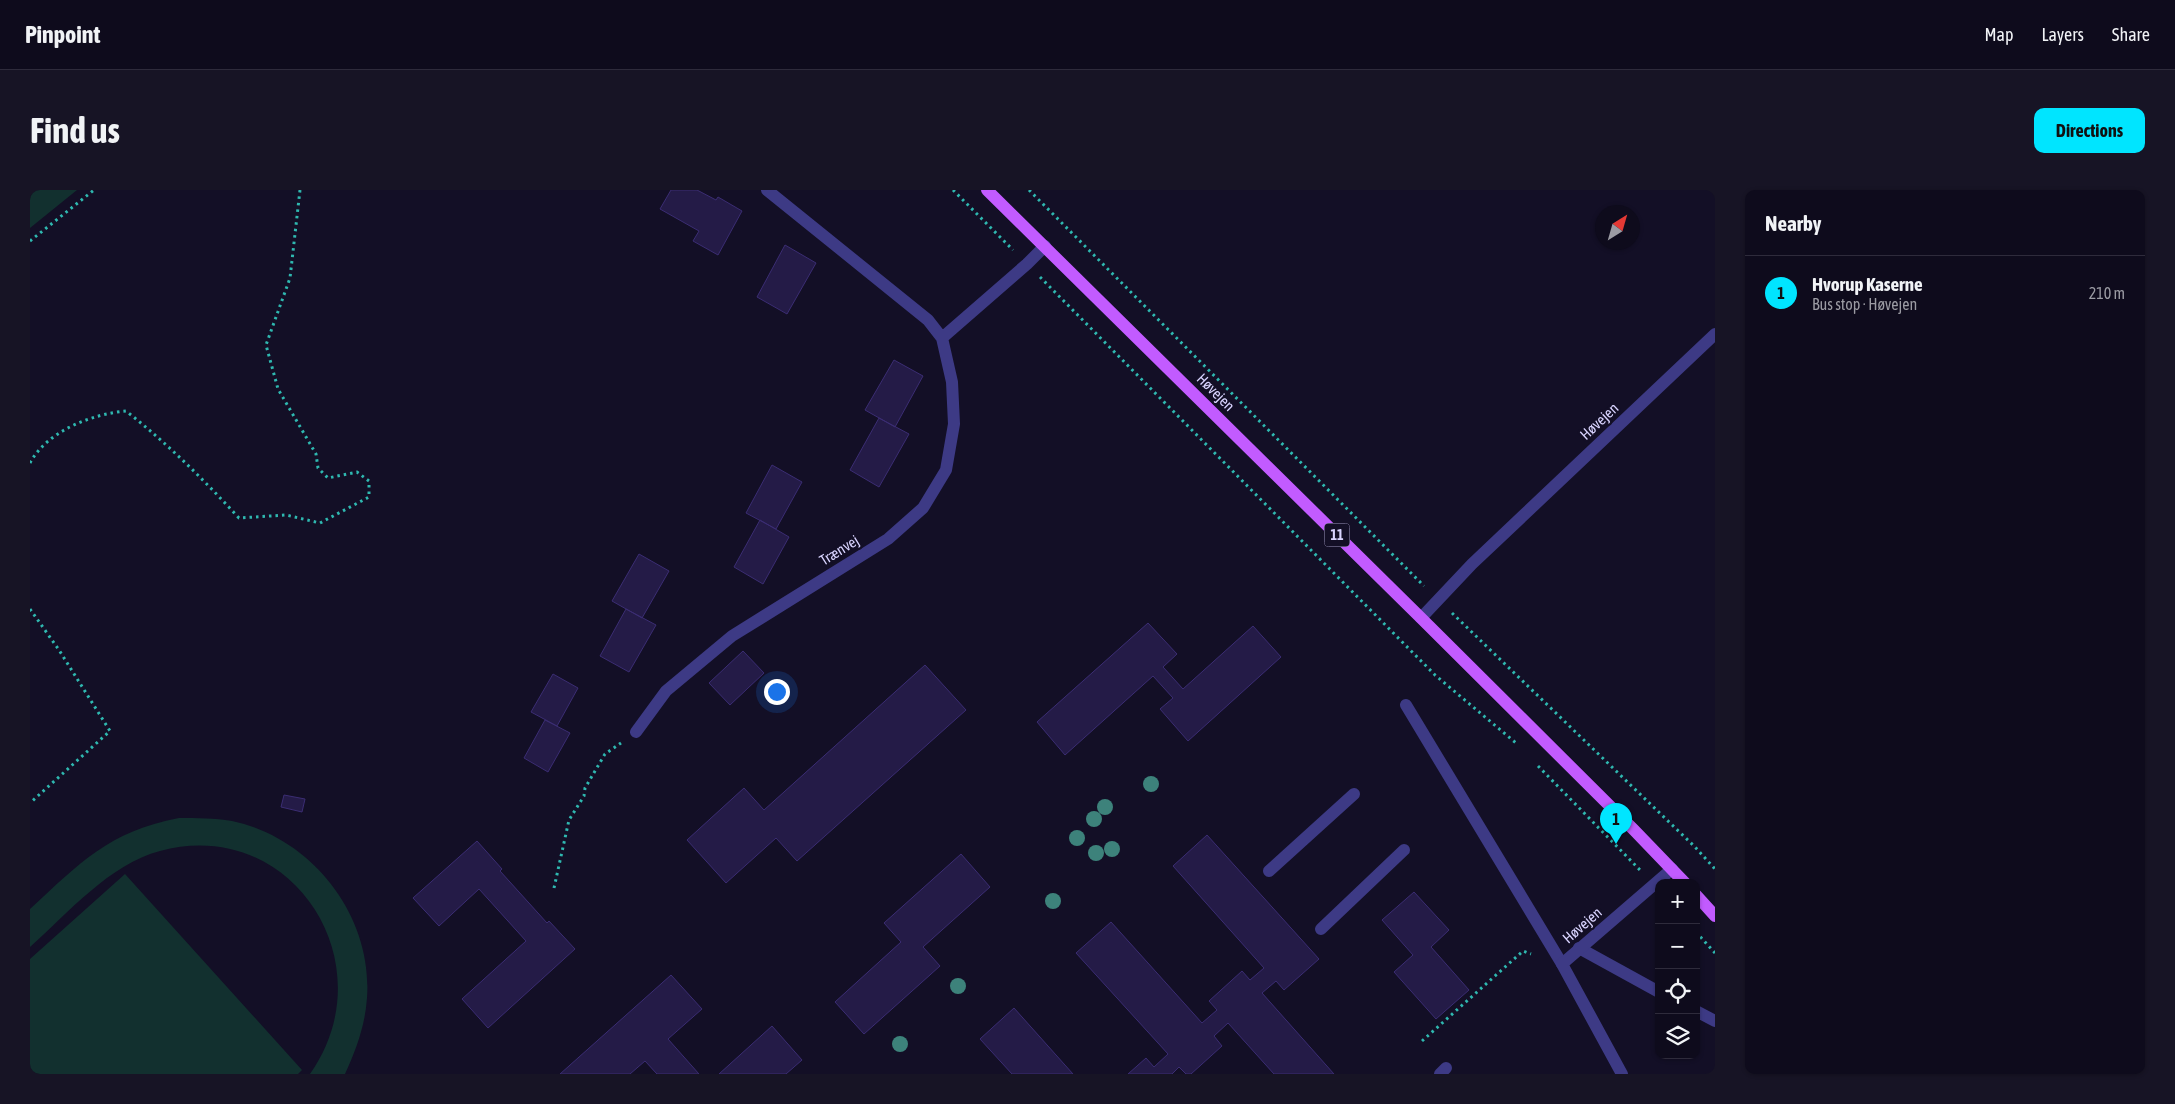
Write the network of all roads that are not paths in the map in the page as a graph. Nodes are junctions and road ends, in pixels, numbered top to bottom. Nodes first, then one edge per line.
1 (767, 190) edge
2 (987, 190) edge
3 (1045, 246) junction
4 (1715, 334) edge
5 (942, 338) junction
6 (1422, 618) junction
7 (1406, 705) dead end
8 (636, 732) road end
9 (1354, 794) dead end
10 (1404, 850) dead end
11 (1672, 869) junction
12 (1269, 871) dead end
13 (1681, 879) edge
14 (1700, 899) edge
15 (1715, 916) edge
16 (1321, 928) dead end
17 (1579, 948) junction
18 (1562, 964) junction
19 (1655, 990) edge
20 (1700, 1014) edge
21 (1715, 1021) edge
22 (1622, 1074) edge

1 - 5 street, Trænvej
2 - 3 main road, Høvejen / 11
3 - 5 street
3 - 6 main road, Høvejen / 11
4 - 6 street, Høvejen
5 - 8 street, Trænvej
6 - 11 main road, Høvejen / 11
7 - 18 street
9 - 12 street
10 - 16 street
11 - 13 main road, Høvejen / 11
11 - 17 street, Høvejen
14 - 15 main road
17 - 18 street, Høvejen
17 - 19 street
18 - 22 street, Høvejen
20 - 21 street

